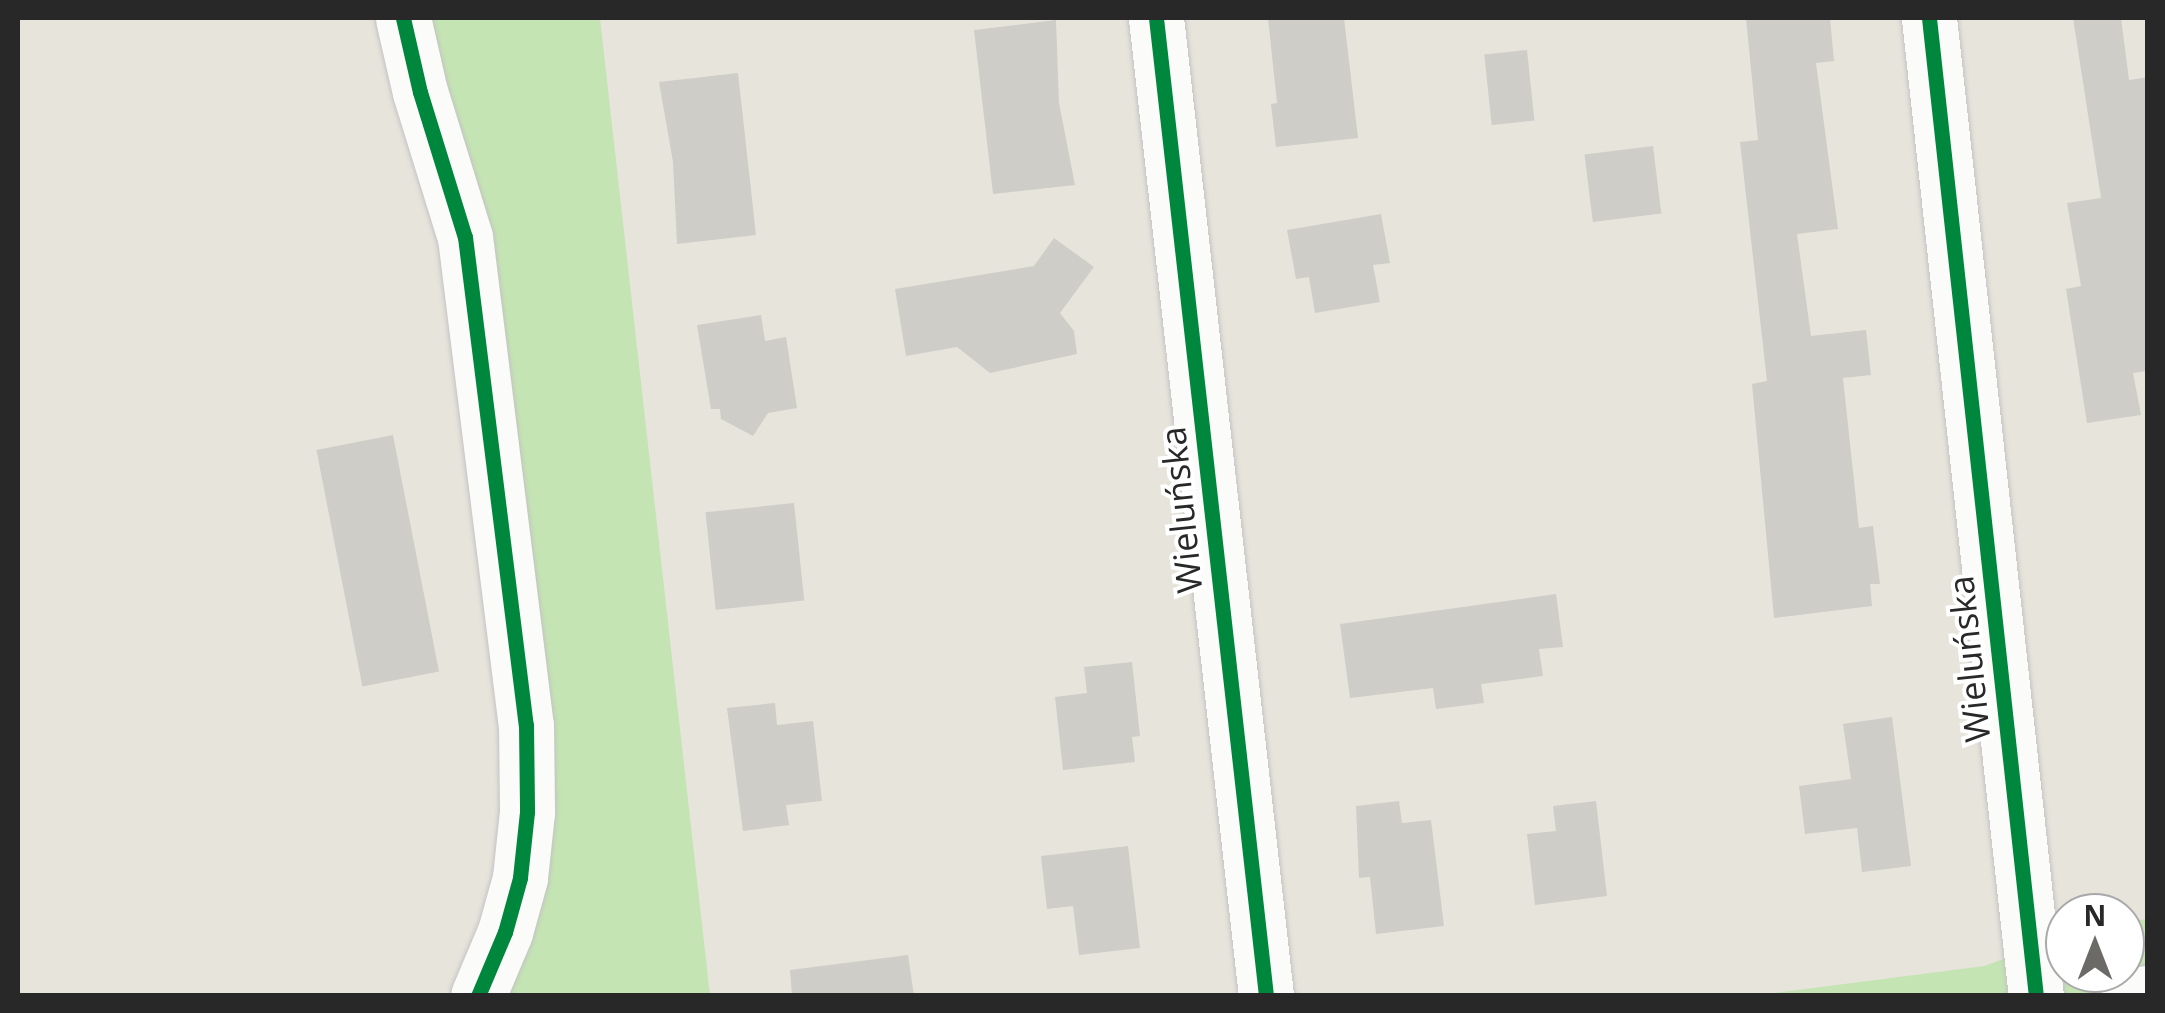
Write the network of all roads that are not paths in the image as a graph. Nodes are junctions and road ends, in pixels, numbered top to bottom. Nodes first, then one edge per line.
1 (403, 18) edge
2 (1156, 18) edge
3 (1929, 18) edge
4 (2148, 993) edge
5 (478, 996) edge
6 (1266, 996) edge
7 (2036, 996) edge
8 (2128, 996) edge

1 - 5 street
2 - 6 street, Wieluńska
3 - 7 street, Wieluńska
4 - 8 street

